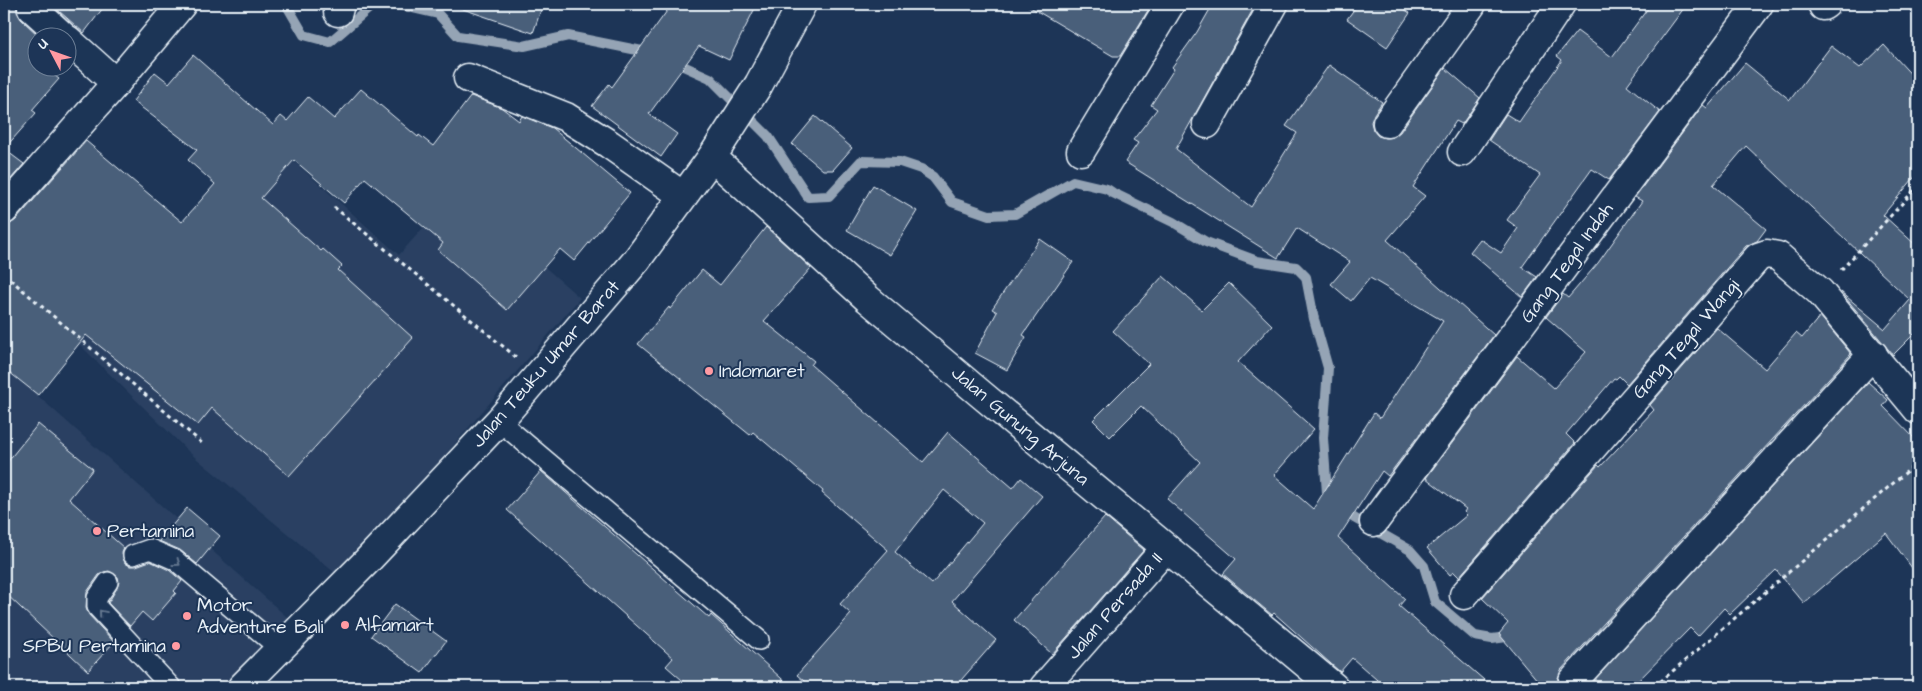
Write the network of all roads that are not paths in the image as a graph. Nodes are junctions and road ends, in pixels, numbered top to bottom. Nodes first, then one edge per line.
1 (182, 4) edge
2 (802, 4) edge
3 (1170, 4) edge
4 (1274, 4) edge
5 (1472, 4) edge
6 (1561, 4) edge
7 (1759, 4) edge
8 (32, 8) dead end
9 (55, 28) edge
10 (78, 49) edge
11 (468, 78) dead end
12 (116, 83) junction
13 (1387, 123) dead end
14 (1207, 124) dead end
15 (716, 150) junction
16 (1081, 151) dead end
17 (1462, 152) dead end
18 (683, 196) junction
19 (4, 210) edge
20 (1873, 354) junction
21 (1918, 410) edge
22 (499, 421) junction
23 (1374, 522) dead end
24 (1166, 548) junction
25 (133, 555) dead end
26 (108, 582) dead end
27 (1464, 595) dead end
28 (759, 640) dead end
29 (279, 648) junction
30 (1573, 682) dead end
31 (171, 687) edge
32 (242, 687) edge
33 (1044, 687) edge
34 (1334, 687) edge

1 - 12 street
2 - 15 street, Jalan Teuku Umar Barat
3 - 16 street
4 - 14 street
5 - 13 street
6 - 17 street
7 - 23 street, Gang Tegal Indah
8 - 9 street
10 - 12 street
11 - 18 street
12 - 19 street
15 - 18 street, Jalan Teuku Umar Barat
15 - 24 street, Jalan Gunung Arjuna
18 - 22 street, Jalan Teuku Umar Barat
20 - 21 street, Gang Tegal Wangi
20 - 27 street, Gang Tegal Wangi
20 - 30 street
22 - 28 lane
22 - 29 street, Jalan Teuku Umar Barat
24 - 33 street, Jalan Persada II
24 - 34 street, Jalan Gunung Arjuna
25 -> 29 lane
31 -> 26 lane
29 - 32 street, Jalan Teuku Umar Barat

